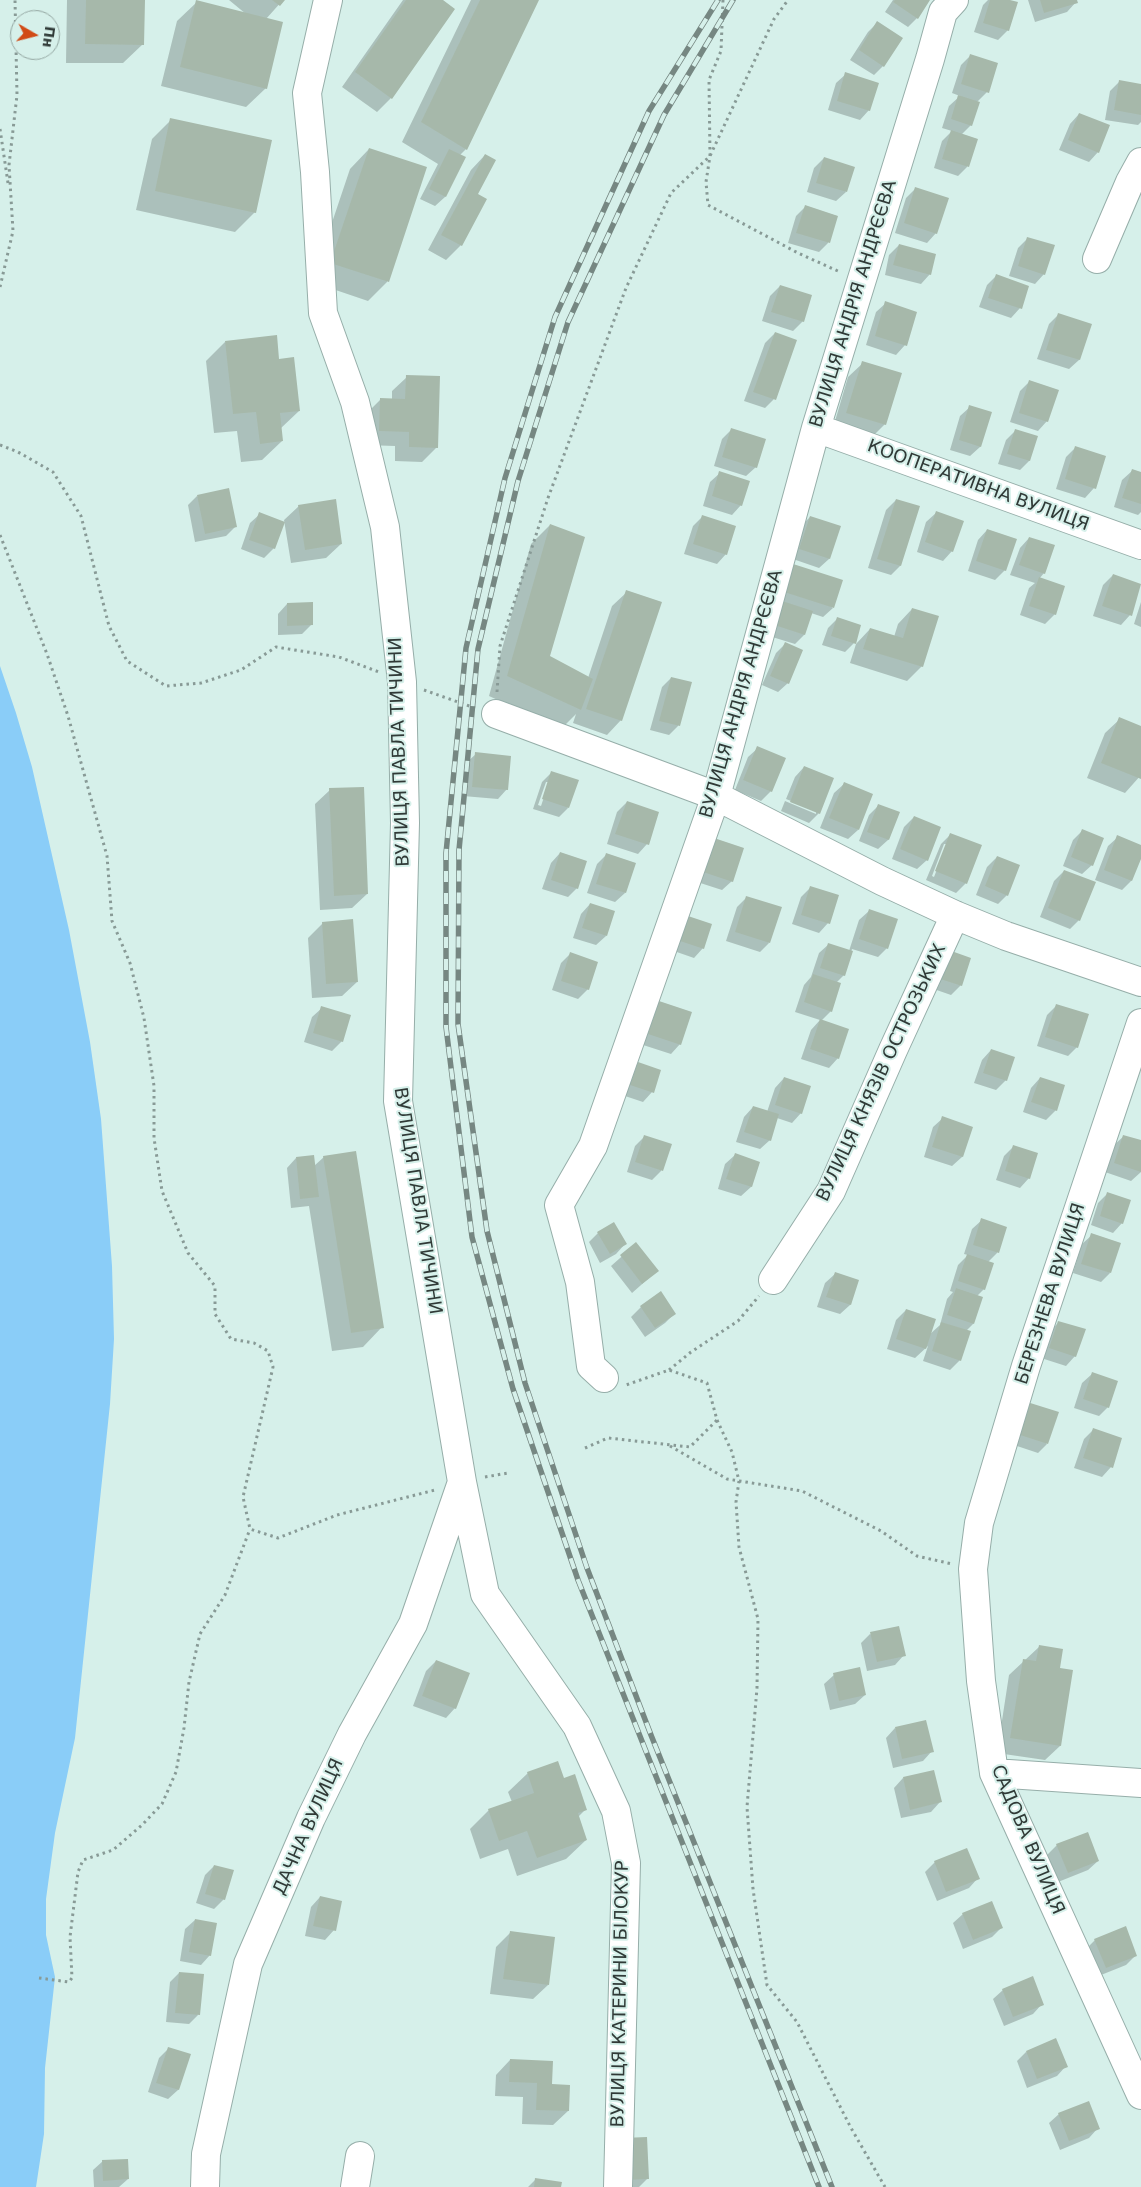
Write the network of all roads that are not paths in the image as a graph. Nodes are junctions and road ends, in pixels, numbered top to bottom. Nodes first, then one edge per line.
1 (328, 0) edge
2 (954, 0) edge
3 (1141, 162) edge
4 (1097, 259) dead end
5 (816, 428) junction
6 (1141, 545) edge
7 (496, 714) road end
8 (716, 796) junction
9 (955, 915) junction
10 (1141, 982) edge
11 (1141, 1023) edge
12 (773, 1280) road end
13 (604, 1378) road end
14 (462, 1482) junction
15 (973, 1568) joint
16 (994, 1773) junction
17 (1141, 1783) edge
18 (1141, 2096) edge
19 (360, 2156) dead end
20 (205, 2187) edge
21 (355, 2187) edge
22 (618, 2187) edge

1 - 14 street, ВУЛИЦЯ ПАВЛА ТИЧИНИ
2 - 5 street, ВУЛИЦЯ АНДРІЯ АНДРЄЄВА
3 - 4 street
5 - 6 street, КООПЕРАТИВНА ВУЛИЦЯ
5 - 8 street, ВУЛИЦЯ АНДРІЯ АНДРЄЄВА
7 - 8 street
8 - 9 street
8 - 13 street, ВУЛИЦЯ АНДРІЯ АНДРЄЄВА
9 - 10 street
9 - 12 street, ВУЛИЦЯ КНЯЗІВ ОСТРОЗЬКИХ
11 - 15 street, БЕРЕЗНЕВА ВУЛИЦЯ
14 - 20 street, ДАЧНА ВУЛИЦЯ
14 - 22 street, ВУЛИЦЯ КАТЕРИНИ БІЛОКУР
15 - 16 street, САДОВА ВУЛИЦЯ
16 - 17 street
16 - 18 street, САДОВА ВУЛИЦЯ
19 - 21 street

